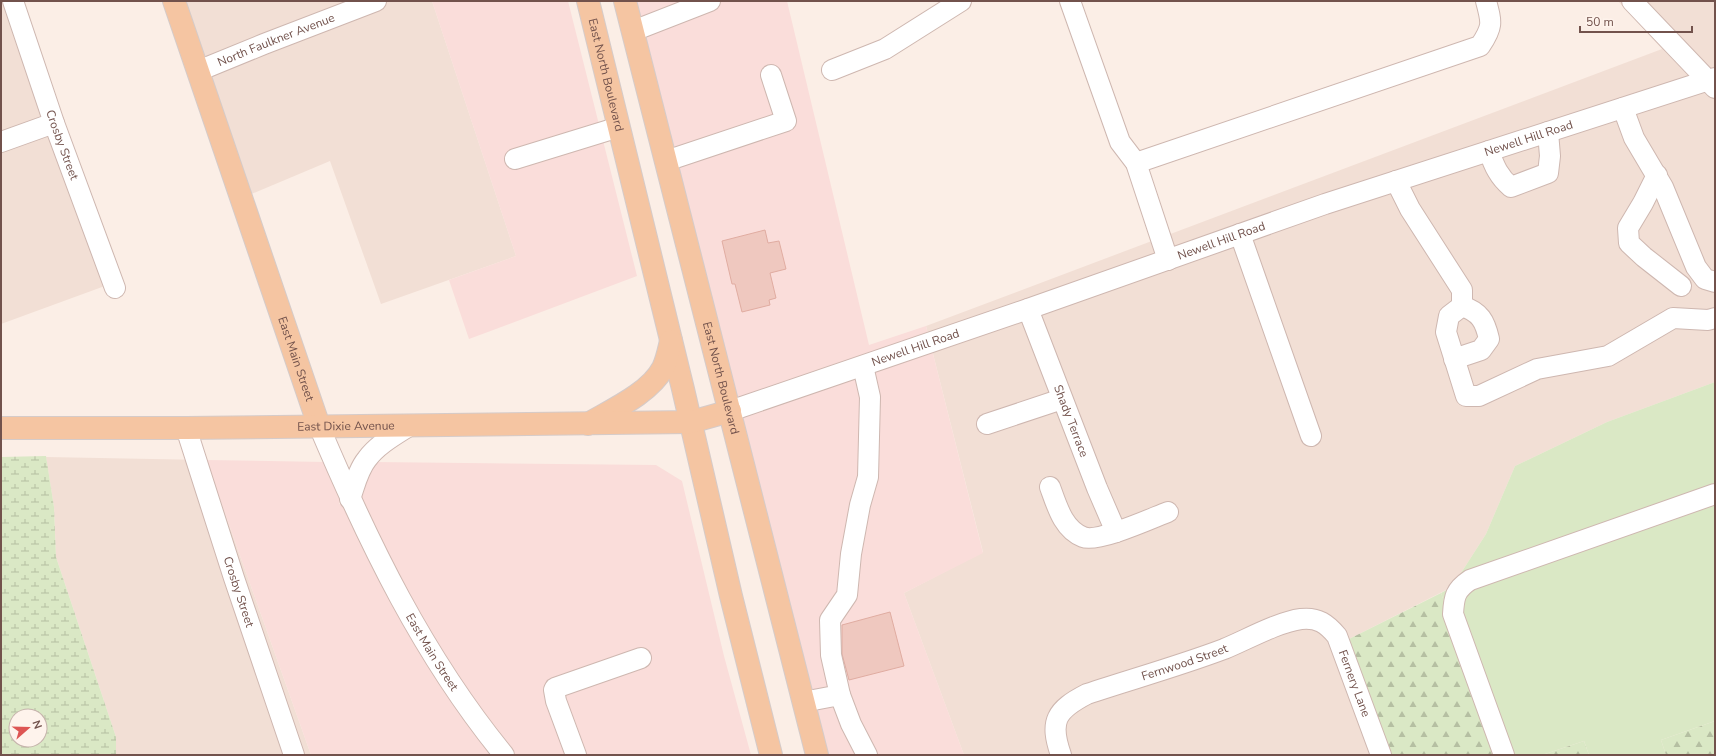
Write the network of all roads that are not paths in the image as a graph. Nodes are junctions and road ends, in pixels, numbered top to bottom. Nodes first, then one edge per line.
1 (13, 1) edge
2 (174, 1) edge
3 (376, 1) edge
4 (588, 1) edge
5 (625, 1) edge
6 (710, 1) edge
7 (961, 1) edge
8 (1070, 1) edge
9 (1486, 1) edge
10 (1632, 1) edge
11 (633, 31) junction
12 (832, 70) dead end
13 (198, 71) junction
14 (771, 75) dead end
15 (1712, 82) edge
16 (1623, 108) junction
17 (54, 123) junction
18 (619, 127) junction
19 (1548, 132) junction
20 (1, 142) edge
21 (1489, 151) junction
22 (515, 159) dead end
23 (666, 161) junction
24 (1136, 163) junction
25 (1657, 175) junction
26 (1396, 181) junction
27 (1240, 234) junction
28 (1168, 260) junction
29 (1696, 267) junction
30 (1715, 282) edge
31 (1681, 286) junction
32 (115, 288) dead end
33 (1462, 306) junction
34 (1028, 309) junction
35 (1673, 318) junction
36 (1715, 318) edge
37 (671, 341) junction
38 (1454, 359) junction
39 (862, 366) junction
40 (1062, 399) junction
41 (730, 411) junction
42 (691, 422) junction
43 (587, 424) junction
44 (987, 424) dead end
45 (319, 426) junction
46 (409, 426) junction
47 (1, 428) edge
48 (186, 428) junction
49 (1311, 436) dead end
50 (1050, 487) dead end
51 (1715, 494) edge
52 (350, 499) junction
53 (1168, 512) dead end
54 (1116, 532) junction
55 (1317, 620) joint
56 (641, 658) dead end
57 (840, 695) junction
58 (803, 702) junction
59 (294, 755) edge
60 (504, 755) edge
61 (576, 755) edge
62 (771, 755) edge
63 (817, 755) edge
64 (867, 755) edge
65 (1061, 755) edge
66 (1381, 755) edge
67 (1504, 755) edge

1 - 17 street, Crosby Street
2 - 13 main road, East Main Street
3 - 13 street, North Faulkner Avenue
4 - 18 main road, East North Boulevard
5 - 11 main road, East North Boulevard
6 - 11 street
7 - 12 street
8 - 24 street
9 - 24 street
10 - 15 street
11 - 23 main road, East North Boulevard
13 - 45 main road, East Main Street
14 - 23 street
15 - 16 street, Newell Hill Road
16 - 19 street, Newell Hill Road
16 - 25 street
17 - 20 street
17 - 32 street, Crosby Street
18 - 22 street
18 - 37 main road, East North Boulevard
19 - 21 street, Newell Hill Road
19 - 21 street
21 - 26 street, Newell Hill Road
23 - 41 main road, East North Boulevard
24 - 28 street
25 - 29 street
25 - 31 street
26 - 27 street, Newell Hill Road
26 - 33 street
27 - 28 street, Newell Hill Road
27 - 49 street
28 - 34 street, Newell Hill Road
29 - 30 street
29 - 31 street
31 - 35 street
33 - 38 street
33 - 38 street
34 - 39 street, Newell Hill Road
34 - 40 street, Shady Terrace
35 - 36 street
35 - 38 street
37 - 42 main road, East North Boulevard
37 - 43 main road
39 - 41 street, Newell Hill Road
39 - 57 street
40 - 44 street
40 - 54 street, Shady Terrace
41 - 42 main road, East Dixie Avenue
41 - 58 main road, East North Boulevard
42 - 43 main road, East Dixie Avenue
42 - 62 main road, East North Boulevard
43 - 46 main road, East Dixie Avenue
45 - 46 main road, East Dixie Avenue
45 - 48 main road, East Dixie Avenue
45 - 52 street, East Main Street
46 - 52 street
47 - 48 main road, East Dixie Avenue
48 - 59 street, Crosby Street
50 - 54 street
51 - 67 street
52 - 60 street, East Main Street
53 - 54 street
55 - 65 street, Fernwood Street
55 - 66 street, Fernery Lane
56 - 61 street
57 - 58 street
57 - 64 street
58 - 63 main road, East North Boulevard

